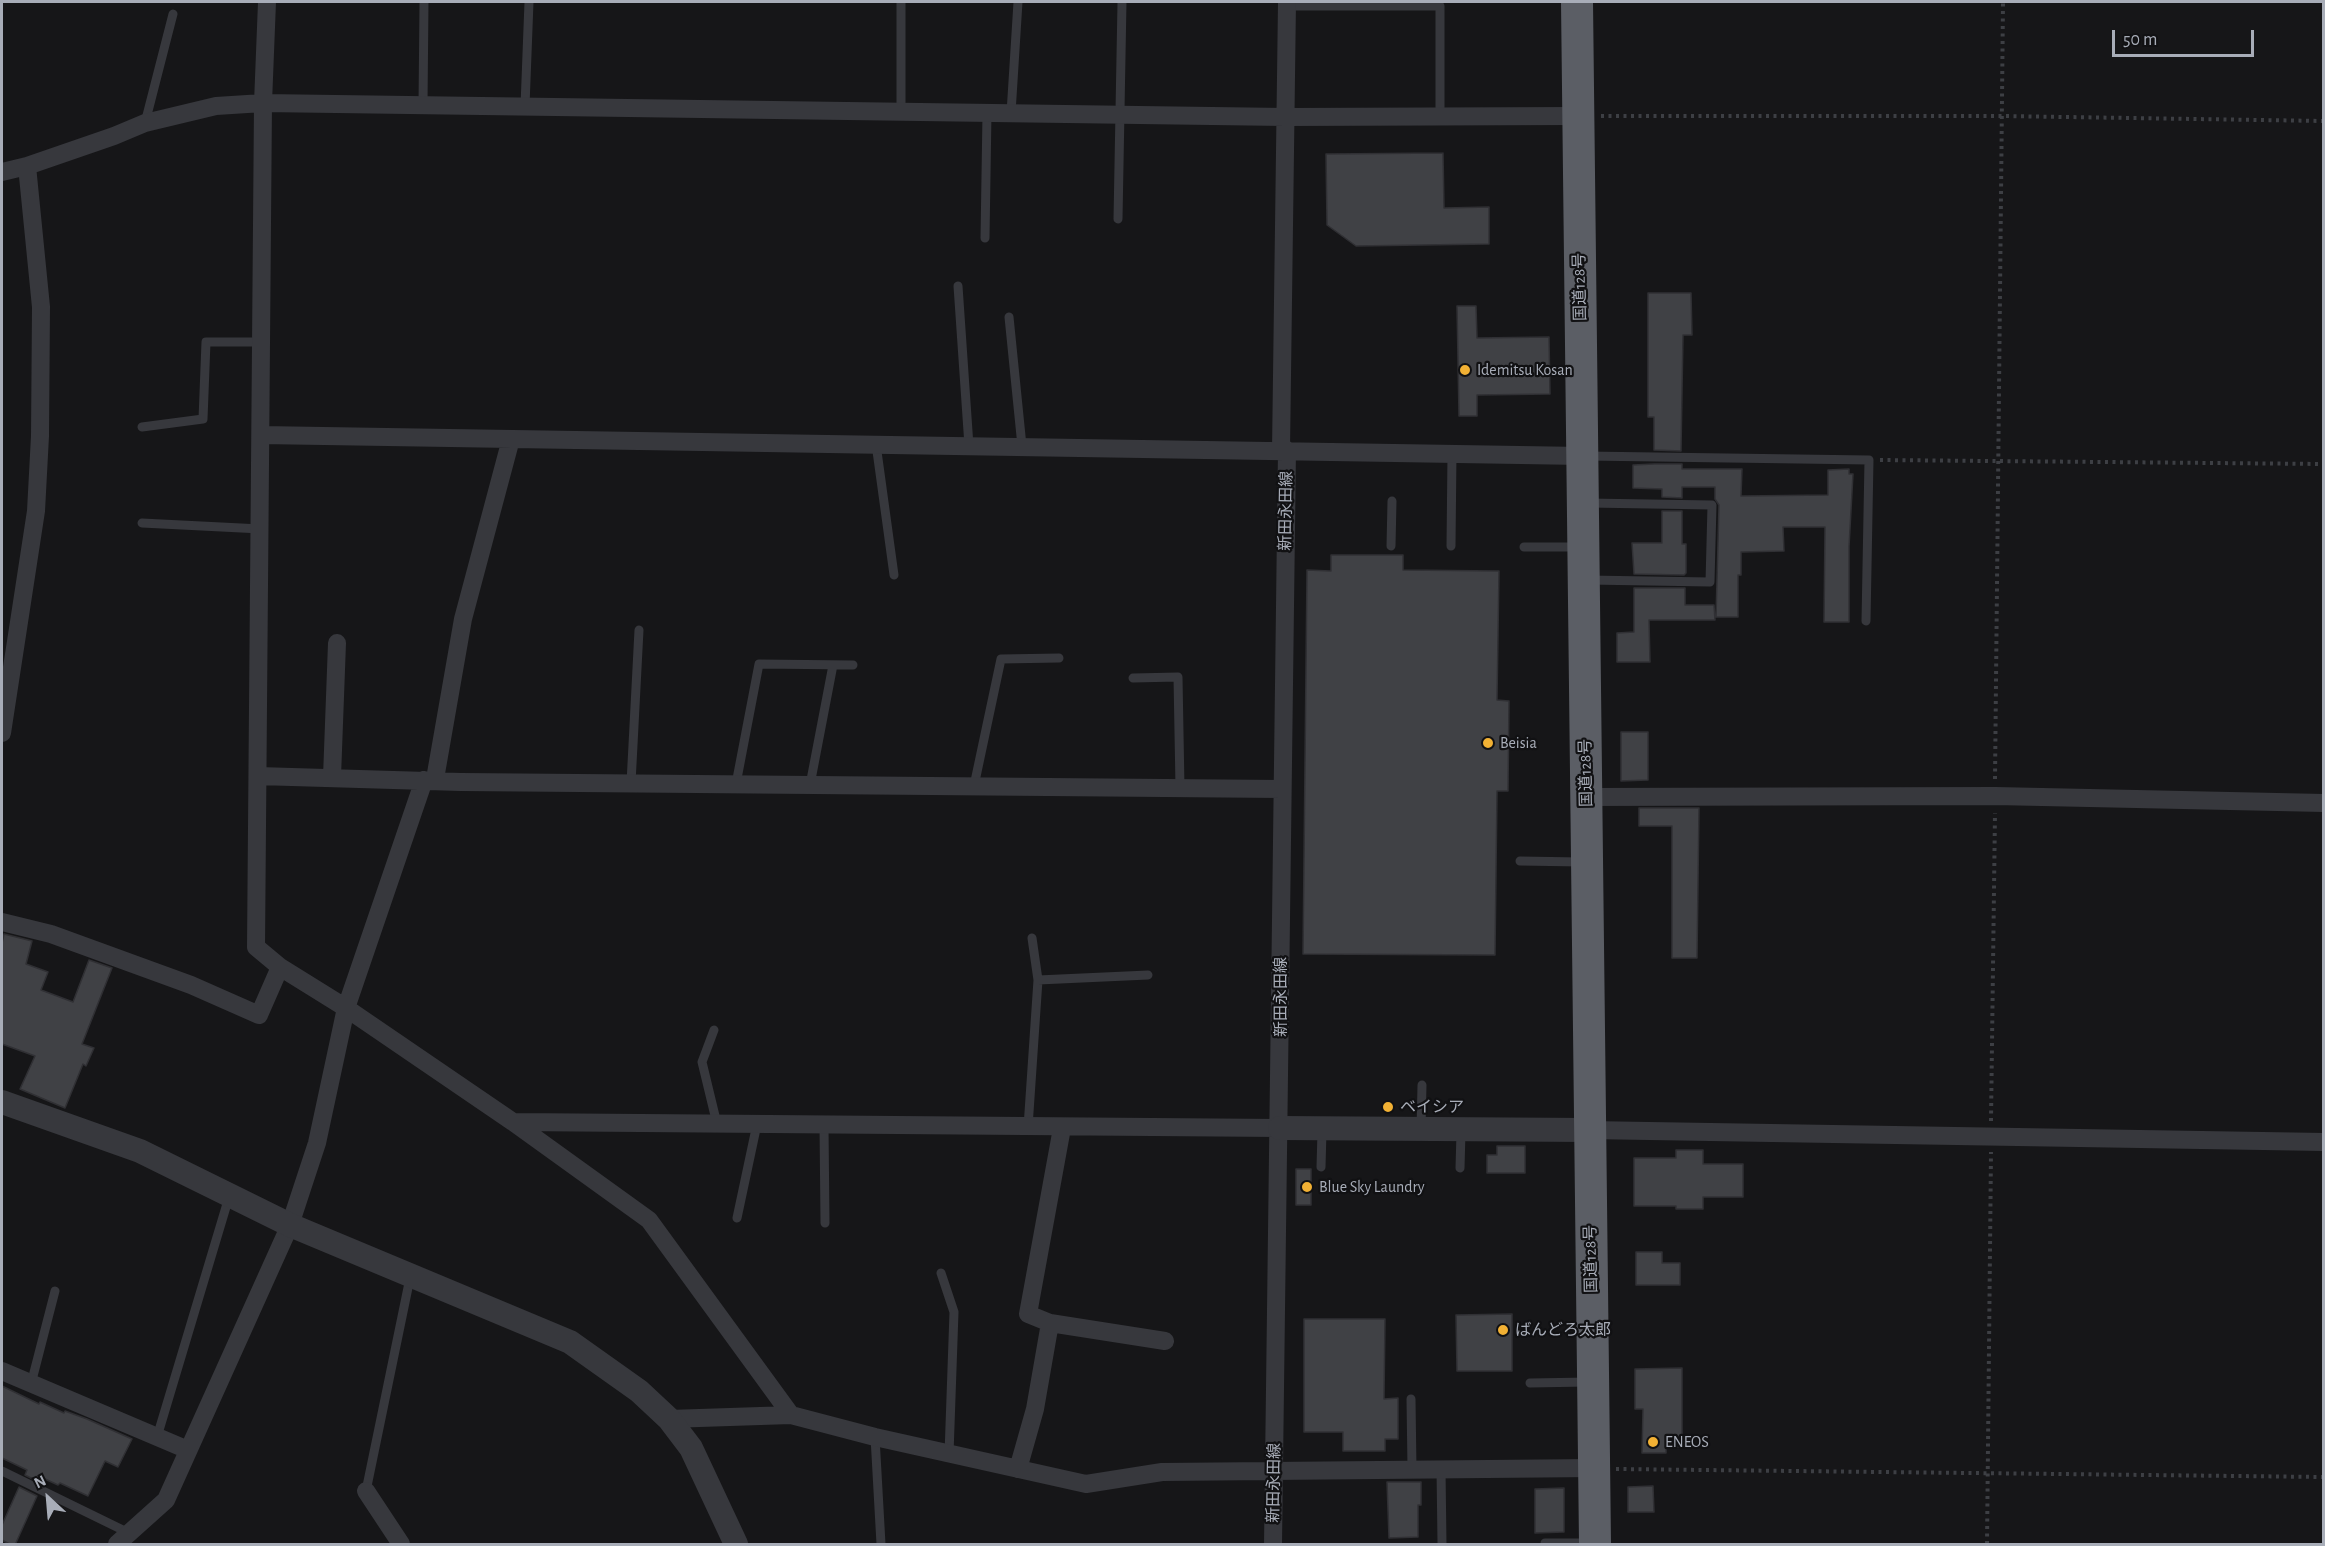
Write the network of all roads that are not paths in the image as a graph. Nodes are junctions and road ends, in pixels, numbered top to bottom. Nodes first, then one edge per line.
1 (267, 2) edge
2 (424, 2) edge
3 (529, 2) edge
4 (901, 2) edge
5 (1018, 2) edge
6 (1122, 2) edge
7 (1577, 2) edge
8 (1287, 4) edge
9 (173, 14) dead end
10 (263, 103) junction
11 (423, 105) junction
12 (525, 106) junction
13 (901, 112) junction
14 (987, 113) junction
15 (1011, 113) junction
16 (1119, 115) junction
17 (1577, 116) junction
18 (1285, 117) junction
19 (1440, 117) junction
20 (145, 123) junction
21 (27, 166) junction
22 (2, 172) edge
23 (1118, 219) dead end
24 (985, 238) dead end
25 (958, 286) dead end
26 (1009, 317) dead end
27 (262, 342) junction
28 (142, 427) dead end
29 (261, 435) junction
30 (511, 439) junction
31 (876, 444) junction
32 (969, 446) junction
33 (1022, 446) junction
34 (1284, 450) junction
35 (1452, 453) junction
36 (1583, 456) junction
37 (1392, 501) dead end
38 (1583, 503) junction
39 (141, 523) dead end
40 (261, 529) junction
41 (1391, 546) dead end
42 (1451, 546) dead end
43 (1524, 547) dead end
44 (1584, 547) junction
45 (894, 575) dead end
46 (1584, 580) junction
47 (1866, 621) dead end
48 (639, 630) dead end
49 (338, 643) dead end
50 (1059, 658) dead end
51 (833, 665) junction
52 (853, 665) dead end
53 (1133, 678) dead end
54 (2, 733) edge
55 (258, 776) junction
56 (332, 777) junction
57 (430, 780) junction
58 (631, 783) junction
59 (736, 784) junction
60 (810, 785) junction
61 (974, 786) junction
62 (1180, 788) junction
63 (1282, 789) junction
64 (1586, 797) junction
65 (2324, 802) edge
66 (1520, 861) dead end
67 (1587, 862) junction
68 (2, 922) edge
69 (1032, 938) dead end
70 (280, 967) junction
71 (1148, 975) dead end
72 (1038, 980) junction
73 (346, 1008) junction
74 (714, 1030) dead end
75 (1422, 1085) dead end
76 (2, 1102) edge
77 (513, 1122) junction
78 (717, 1124) junction
79 (757, 1124) junction
80 (824, 1125) junction
81 (1028, 1127) junction
82 (1062, 1128) junction
83 (1280, 1128) junction
84 (1322, 1128) junction
85 (1421, 1129) junction
86 (1461, 1129) junction
87 (1588, 1130) junction
88 (2324, 1142) edge
89 (1321, 1167) dead end
90 (1460, 1168) dead end
91 (230, 1195) junction
92 (737, 1218) dead end
93 (825, 1222) dead end
94 (290, 1225) junction
95 (940, 1273) dead end
96 (410, 1275) junction
97 (56, 1291) dead end
98 (1050, 1323) junction
99 (1165, 1341) dead end
100 (2, 1371) edge
101 (1593, 1382) junction
102 (1530, 1383) dead end
103 (32, 1384) junction
104 (1411, 1399) dead end
105 (791, 1415) junction
106 (669, 1419) junction
107 (158, 1437) junction
108 (875, 1437) junction
109 (188, 1450) junction
110 (949, 1454) junction
111 (1594, 1468) junction
112 (1018, 1469) junction
113 (1412, 1469) junction
114 (1441, 1469) junction
115 (1274, 1470) junction
116 (2, 1471) edge
117 (366, 1491) joint
118 (123, 1539) edge
119 (1545, 1543) edge
120 (1595, 1544) edge
121 (401, 1545) edge
122 (736, 1545) edge
123 (881, 1545) edge
124 (1273, 1545) edge
125 (1442, 1545) edge

1 - 10 street
2 - 11 lane
3 - 12 lane
4 - 13 lane
5 - 15 lane
6 - 16 lane
7 - 17 highway, 国道128号
8 - 18 street, 新田永田線
8 - 19 lane
9 - 20 lane
10 - 11 street
10 - 20 street
10 - 27 street
11 - 12 street
12 - 13 street
13 - 14 street
14 - 15 street
14 - 24 lane
15 - 16 street
16 - 18 street
16 - 23 lane
17 - 19 street
17 - 36 highway, 国道128号
18 - 19 street
18 - 34 street, 新田永田線
20 - 21 street
21 - 22 street
21 - 54 street
25 - 32 lane
26 - 33 lane
27 - 28 lane
27 - 29 street
29 - 30 street
29 - 40 street
30 - 31 street
30 - 57 street
31 - 32 street
31 - 45 lane
32 - 33 street
33 - 34 street
34 - 35 street
34 - 63 street, 新田永田線
35 - 36 street
35 - 42 lane
36 - 38 highway, 国道128号
36 - 47 lane
37 - 41 lane
38 - 44 highway, 国道128号
38 - 46 lane
39 - 40 lane
40 - 55 street
43 - 44 lane
44 - 46 highway, 国道128号
46 - 64 highway, 国道128号
48 - 58 lane
49 - 56 street
50 - 61 lane
51 - 52 lane
51 - 59 lane
51 - 60 lane
53 - 62 lane
55 - 56 street
55 - 70 street
56 - 57 street
57 - 58 street
57 - 73 street
58 - 59 street
59 - 60 street
60 - 61 street
61 - 62 street
62 - 63 street
63 - 83 street, 新田永田線
64 - 65 street
64 - 67 highway, 国道128号
66 - 67 lane
67 - 87 highway, 国道128号
68 - 70 street
69 - 72 lane
70 - 73 street
71 - 72 lane
72 - 81 lane
73 - 77 street
73 - 94 street
74 - 78 lane
75 - 85 lane
76 - 91 street
77 - 78 street
77 - 105 street
78 - 79 street
79 - 80 street
79 - 92 lane
80 - 81 street
80 - 93 lane
81 - 82 street
82 - 83 street
82 - 98 street
83 - 84 street
83 - 115 street, 新田永田線
84 - 85 street
84 - 89 lane
85 - 86 street
86 - 87 street
86 - 90 lane
87 - 88 street
87 - 101 highway, 国道128号
91 - 94 street
91 - 107 lane
94 - 96 street
94 - 109 street
95 - 110 lane
96 - 106 street
96 - 117 lane
97 - 103 lane
98 - 99 street
98 - 112 street
100 - 103 street
101 - 102 lane
101 - 111 highway, 国道128号
103 - 107 street
104 - 113 lane
105 - 106 street
105 - 108 street
106 - 122 street
107 - 109 street
108 - 110 street
108 - 123 lane
109 - 118 street
110 - 112 street
111 - 114 street
111 - 120 highway, 国道128号
112 - 115 street
113 - 114 street
113 - 115 street
114 - 125 lane
115 - 124 street, 新田永田線
116 - 118 lane
117 - 121 street
119 - 120 lane

